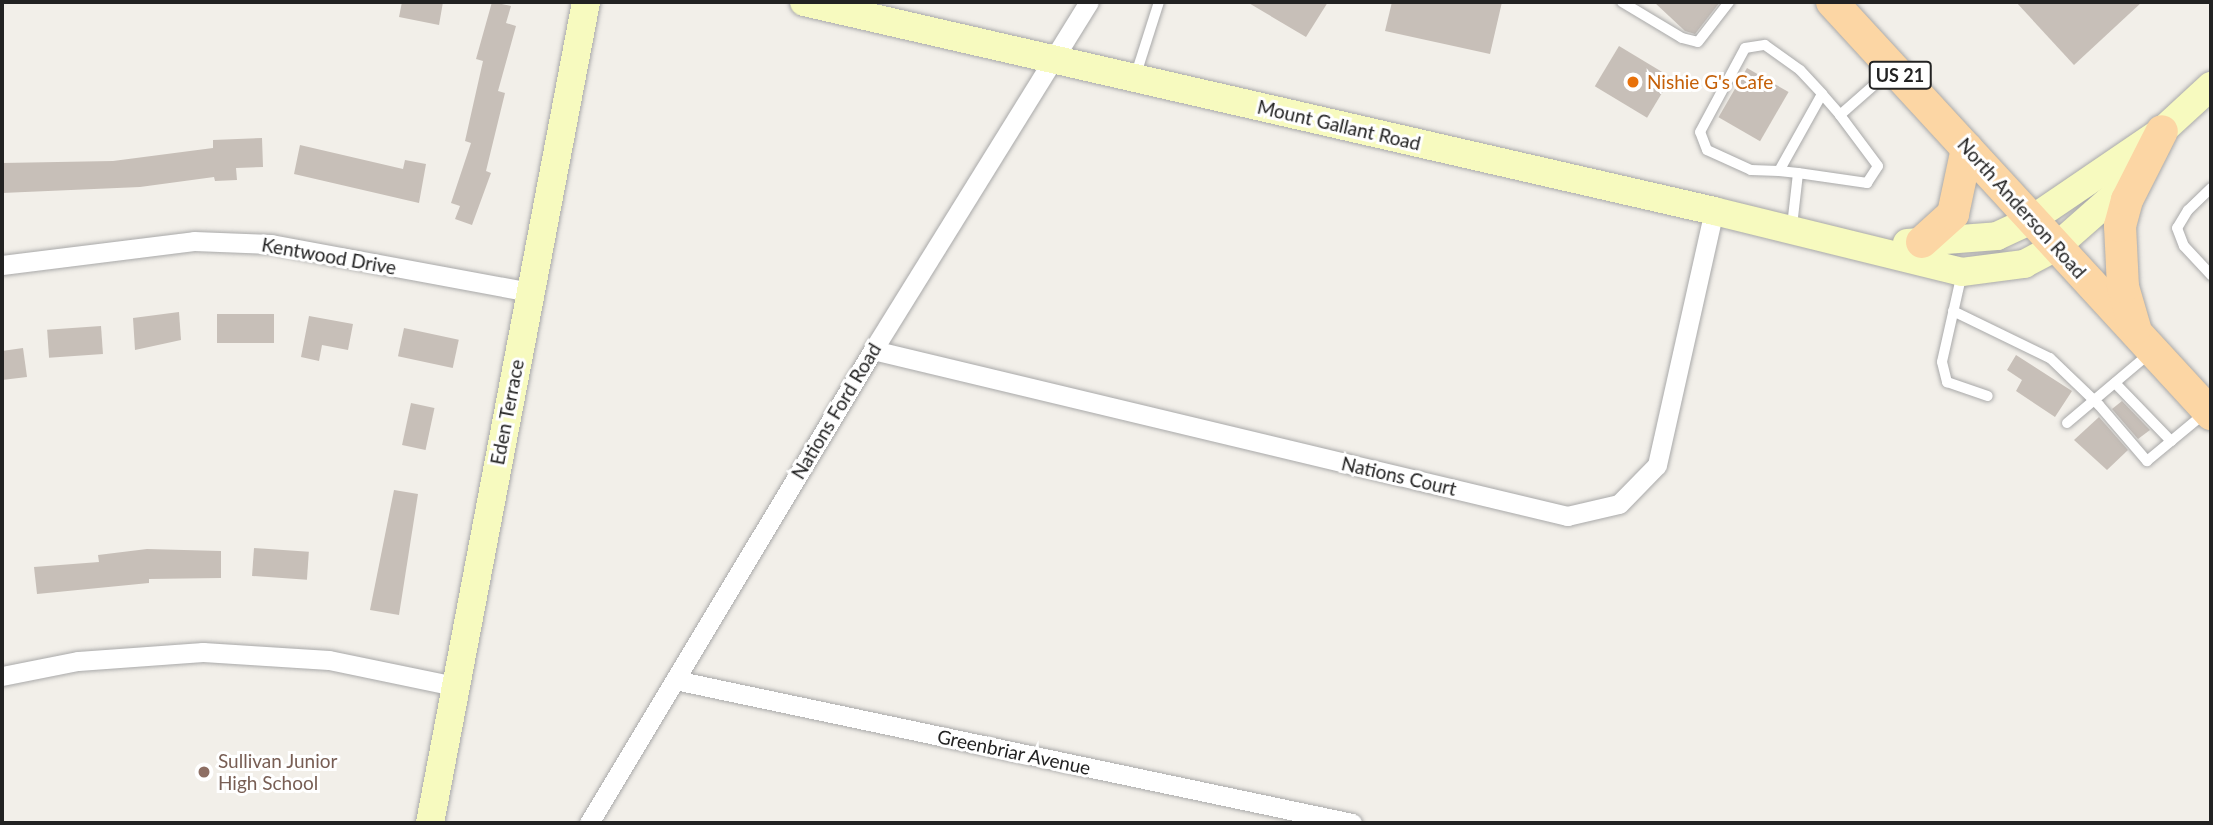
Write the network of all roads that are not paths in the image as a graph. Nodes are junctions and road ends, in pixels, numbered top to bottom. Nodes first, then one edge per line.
1 (586, 2) edge
2 (804, 2) edge
3 (1089, 2) edge
4 (1159, 2) edge
5 (1622, 2) edge
6 (1729, 2) edge
7 (1832, 2) edge
8 (1052, 59) junction
9 (1893, 68) junction
10 (1135, 78) junction
11 (2211, 86) edge
12 (1822, 94) junction
13 (1840, 115) junction
14 (2162, 131) junction
15 (1967, 148) junction
16 (1779, 170) junction
17 (1798, 173) junction
18 (2211, 188) edge
19 (2195, 204) junction
20 (1714, 211) junction
21 (2203, 213) dead end
22 (2031, 220) junction
23 (1792, 230) junction
24 (1922, 242) junction
25 (2056, 247) junction
26 (1874, 249) junction
27 (2, 265) edge
28 (1962, 272) junction
29 (2211, 275) edge
30 (530, 292) junction
31 (1953, 312) junction
32 (2145, 341) junction
33 (873, 350) junction
34 (2115, 383) junction
35 (1988, 396) dead end
36 (2095, 400) junction
37 (2210, 412) edge
38 (2067, 423) dead end
39 (2171, 441) junction
40 (2, 676) edge
41 (675, 680) junction
42 (455, 686) junction
43 (430, 823) edge
44 (589, 823) edge
45 (1352, 823) edge

1 - 30 street, Eden Terrace
2 - 8 street, Mount Gallant Road
3 - 8 street, Nations Ford Road
4 - 10 lane
5 - 6 lane
7 - 9 main road, North Anderson Road / US 21
8 - 10 street, Mount Gallant Road
8 - 33 street, Nations Ford Road
9 - 13 lane
9 - 15 main road, North Anderson Road / US 21
10 - 20 street, Mount Gallant Road
11 - 14 street, Mount Gallant Road
12 - 13 lane
12 - 16 lane
12 - 16 lane
13 - 17 lane
14 - 22 street, Mount Gallant Road
14 - 25 street, Mount Gallant Road
14 - 32 main road
15 - 22 main road, North Anderson Road / US 21
15 - 24 main road
16 - 17 lane
17 - 23 lane
18 - 19 lane
19 - 21 lane
19 - 29 lane
20 - 23 street, Mount Gallant Road
20 - 33 street, Nations Court
22 - 24 street, Mount Gallant Road
22 - 25 main road, North Anderson Road / US 21
23 - 26 street, Mount Gallant Road
24 - 26 street, Mount Gallant Road
25 - 28 street, Mount Gallant Road
25 - 32 main road, North Anderson Road / US 21
26 - 28 street, Mount Gallant Road
27 - 30 street, Kentwood Drive
28 - 31 lane
30 - 42 street, Eden Terrace
31 - 35 lane
31 - 36 lane
32 - 34 lane
32 - 37 main road, North Anderson Road / US 21
33 - 41 street, Nations Ford Road
34 - 36 lane
34 - 39 lane
36 - 38 lane
36 - 39 lane
37 - 39 lane
40 - 42 street
41 - 44 street, Nations Ford Road
41 - 45 street, Greenbriar Avenue
42 - 43 street, Eden Terrace

